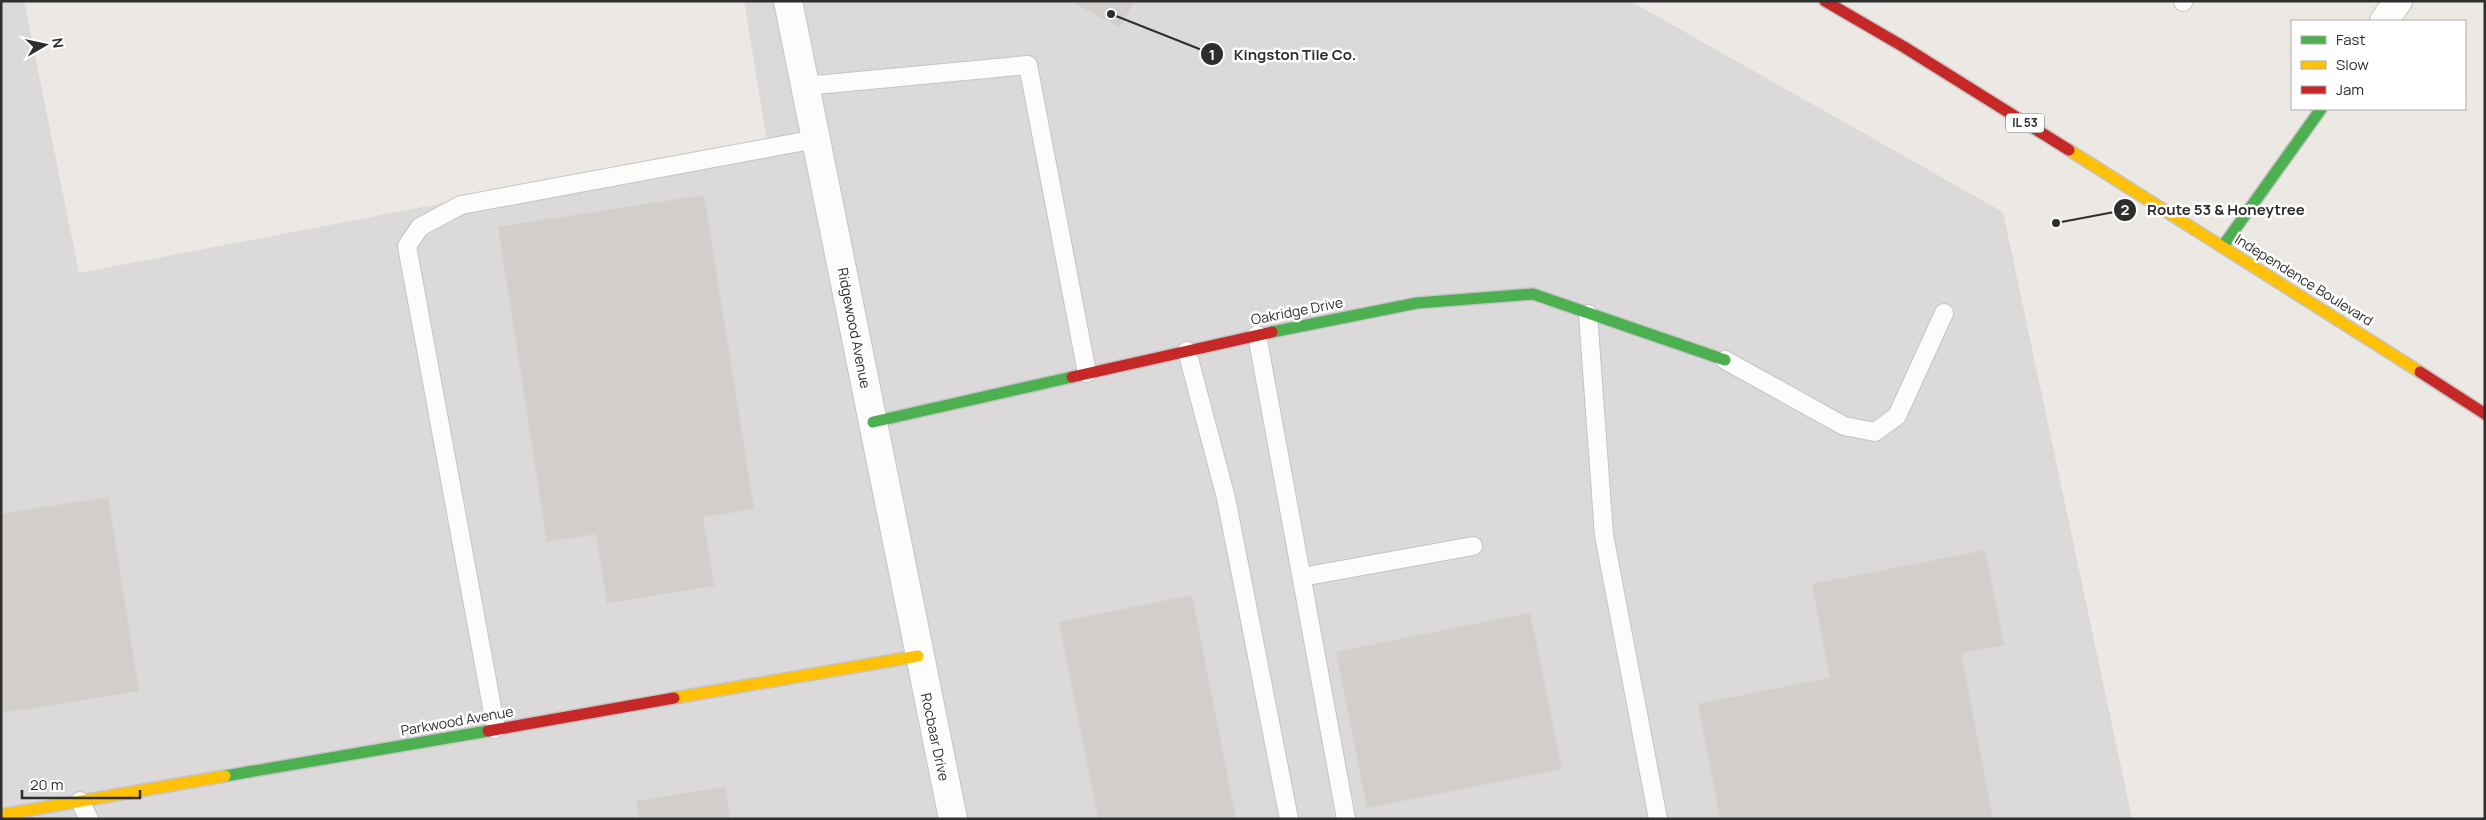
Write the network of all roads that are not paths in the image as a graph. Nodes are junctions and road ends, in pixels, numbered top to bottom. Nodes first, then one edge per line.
1 (788, 1) edge
2 (1825, 1) edge
3 (805, 86) junction
4 (2320, 110) edge
5 (816, 139) junction
6 (2223, 246) junction
7 (1944, 313) dead end
8 (1588, 314) junction
9 (1257, 335) junction
10 (1187, 351) junction
11 (1725, 360) joint
12 (1087, 373) junction
13 (2485, 414) edge
14 (873, 422) junction
15 (1473, 546) dead end
16 (1302, 577) junction
17 (918, 656) junction
18 (496, 729) junction
19 (80, 801) junction
20 (1, 815) edge
21 (89, 819) edge
22 (953, 819) edge
23 (1289, 819) edge
24 (1346, 819) edge
25 (1658, 819) edge

1 - 3 street, Ridgewood Avenue
2 - 6 street, Independence Boulevard / IL 53
3 - 5 street, Ridgewood Avenue
3 - 12 lane
4 - 6 street
5 - 14 street, Ridgewood Avenue
5 - 18 lane
6 - 13 street, Independence Boulevard / IL 53
7 - 11 lane
8 - 9 street, Oakridge Drive
8 - 11 street, Oakridge Drive
8 - 25 lane
9 - 10 street, Oakridge Drive
9 - 16 lane
10 - 12 street, Oakridge Drive
10 - 23 lane
12 - 14 street, Oakridge Drive
14 - 17 street, Ridgewood Avenue
15 - 16 lane
16 - 24 lane
17 - 18 street, Parkwood Avenue
17 - 22 street, Rocbaar Drive
18 - 19 street, Parkwood Avenue
19 - 20 street, Parkwood Avenue
19 - 21 lane

